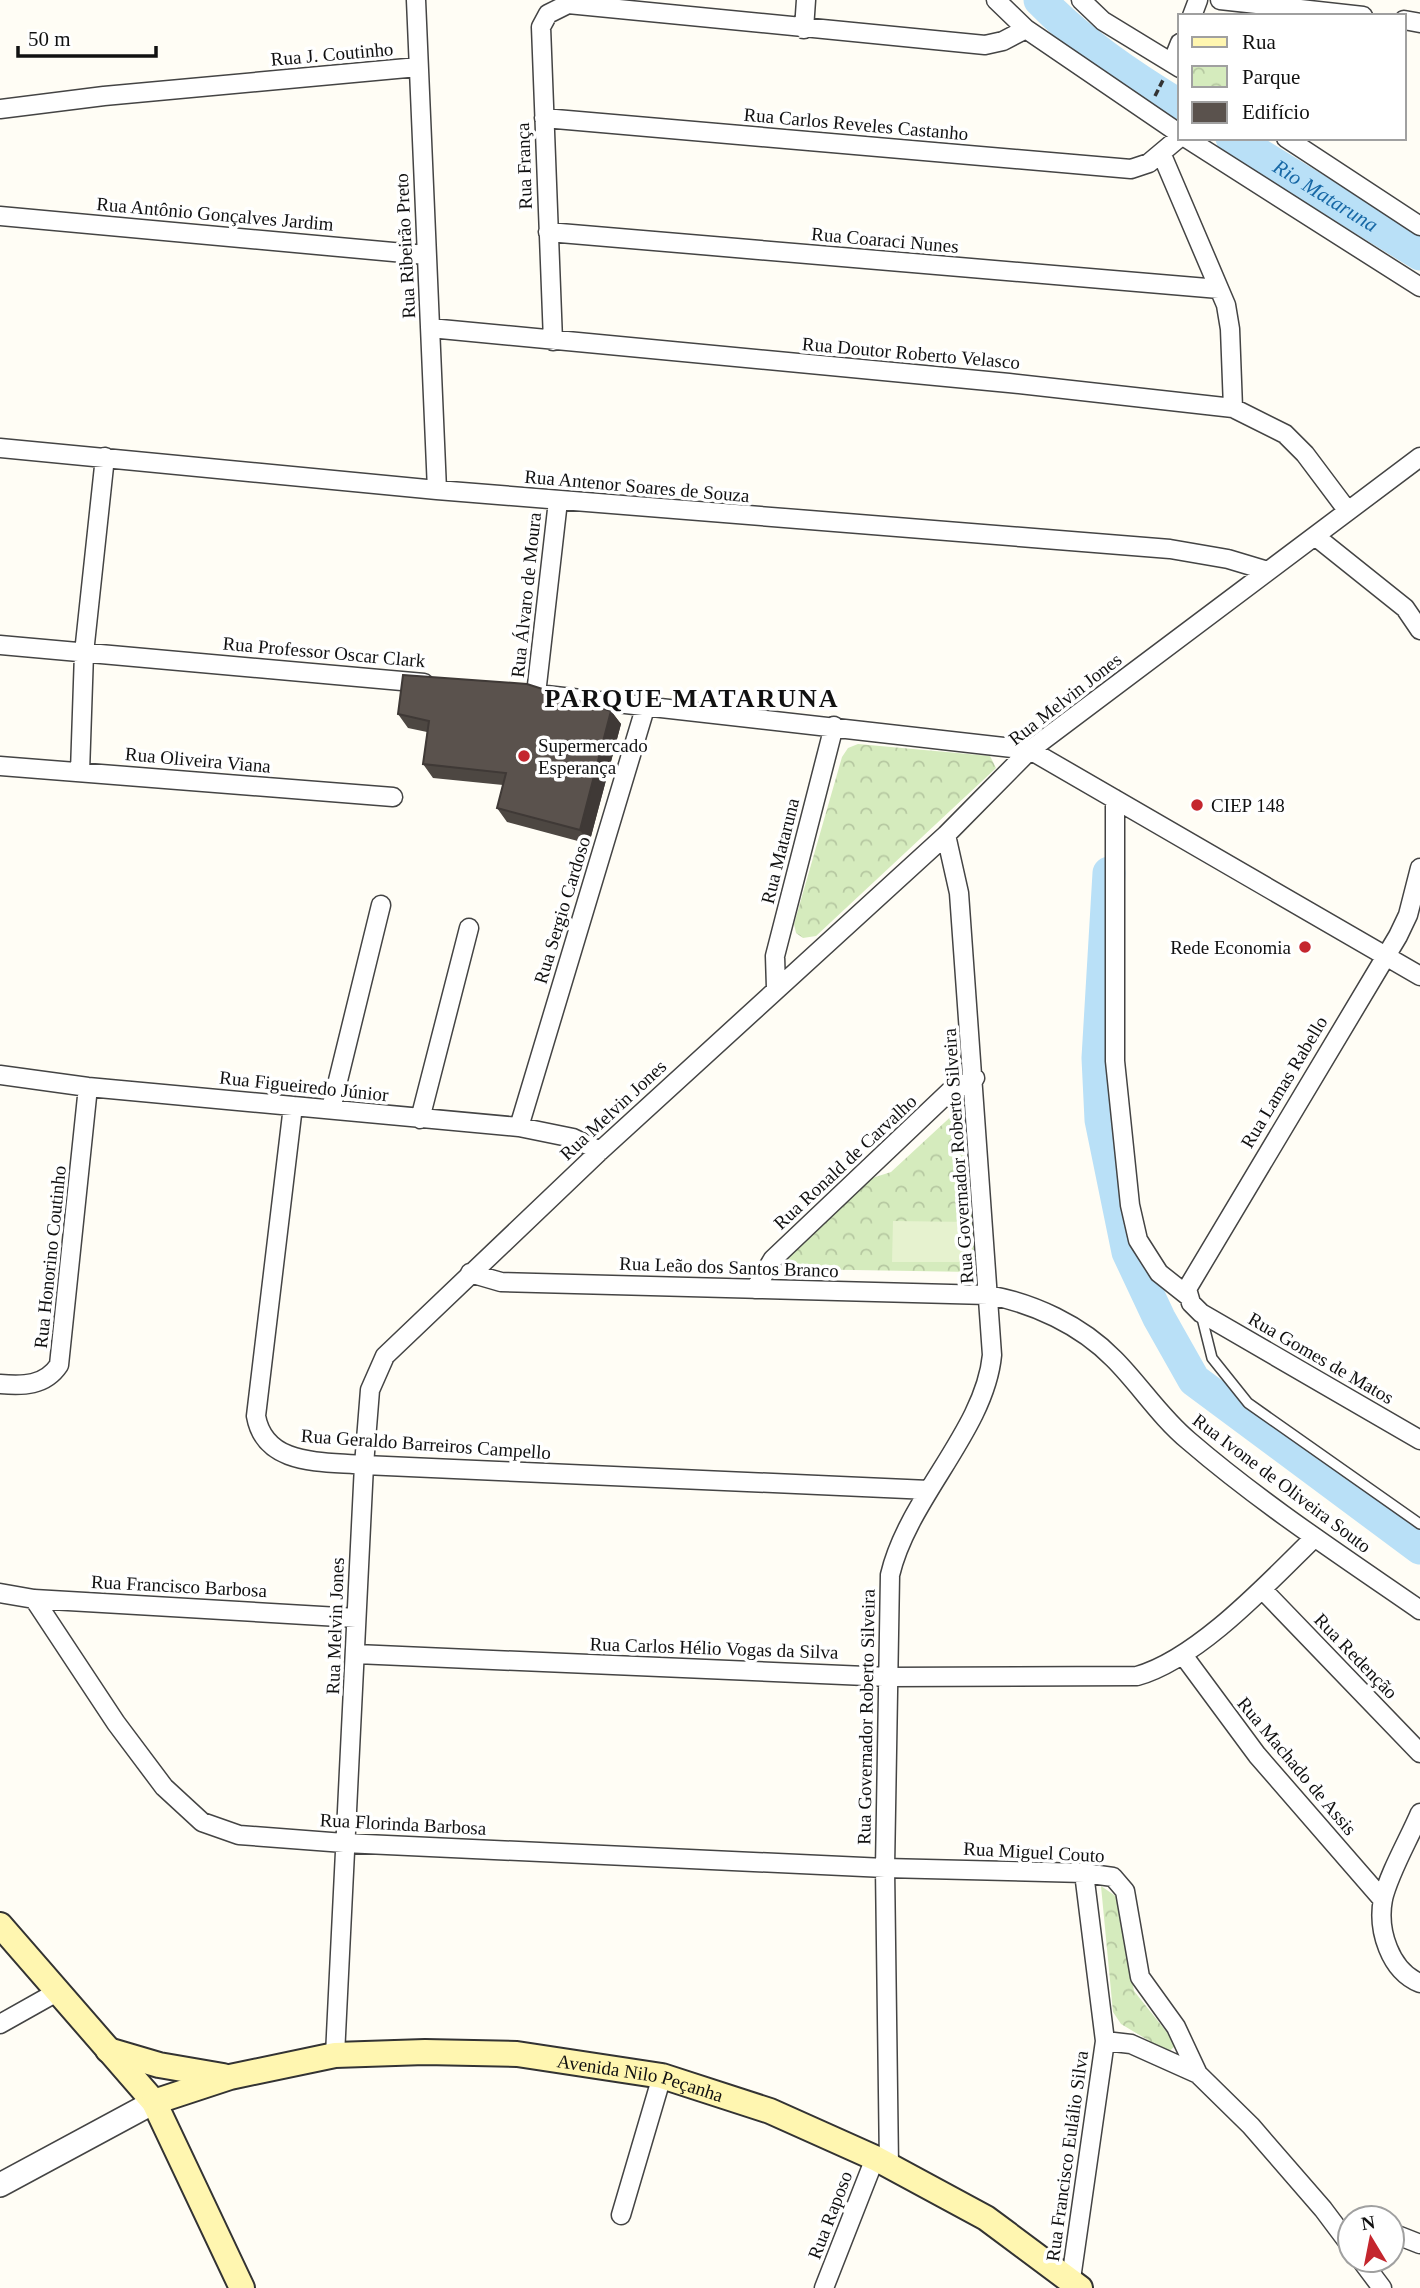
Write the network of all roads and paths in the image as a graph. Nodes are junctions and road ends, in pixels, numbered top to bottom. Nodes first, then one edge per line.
1 (416, 0) edge
2 (806, 0) edge
3 (996, 0) edge
4 (1081, 0) edge
5 (1220, 0) edge
6 (1345, 14) edge
7 (804, 29) junction
8 (1026, 29) junction
9 (1176, 66) edge
10 (418, 67) junction
11 (1161, 84) dead end
12 (1155, 97) dead end
13 (0, 109) edge
14 (544, 118) junction
15 (1178, 135) edge
16 (1178, 138) edge
17 (1189, 140) edge
18 (1289, 140) edge
19 (1162, 155) junction
20 (0, 216) edge
21 (1420, 226) edge
22 (548, 232) junction
23 (426, 255) junction
24 (1420, 287) edge
25 (1219, 289) junction
26 (430, 328) junction
27 (553, 341) junction
28 (1233, 408) junction
29 (0, 448) edge
30 (105, 457) junction
31 (1420, 457) edge
32 (437, 490) junction
33 (558, 501) junction
34 (1347, 510) junction
35 (1315, 536) junction
36 (1268, 571) junction
37 (1420, 631) edge
38 (0, 646) edge
39 (84, 653) junction
40 (444, 685) edge
41 (646, 705) junction
42 (834, 726) junction
43 (1030, 750) junction
44 (0, 766) edge
45 (80, 772) junction
46 (393, 797) dead end
47 (1115, 799) junction
48 (946, 835) junction
49 (1420, 868) edge
50 (381, 905) dead end
51 (469, 928) dead end
52 (1384, 955) junction
53 (1420, 976) edge
54 (776, 988) junction
55 (0, 1075) edge
56 (975, 1078) junction
57 (88, 1087) junction
58 (293, 1106) junction
59 (331, 1109) junction
60 (420, 1119) junction
61 (519, 1127) junction
62 (600, 1151) junction
63 (470, 1273) junction
64 (755, 1289) junction
65 (988, 1295) junction
66 (1188, 1296) junction
67 (1200, 1313) junction
68 (0, 1384) edge
69 (1420, 1440) edge
70 (364, 1465) junction
71 (929, 1490) junction
72 (1420, 1524) edge
73 (1314, 1538) junction
74 (1262, 1589) junction
75 (0, 1593) edge
76 (34, 1599) junction
77 (1420, 1610) edge
78 (356, 1618) junction
79 (356, 1654) junction
80 (1183, 1655) junction
81 (889, 1677) junction
82 (1420, 1752) edge
83 (1420, 1813) edge
84 (344, 1843) junction
85 (885, 1868) junction
86 (1084, 1872) junction
87 (1383, 1900) junction
88 (0, 1925) edge
89 (1420, 1983) edge
90 (57, 1992) junction
91 (0, 2024) edge
92 (1105, 2041) junction
93 (107, 2050) junction
94 (335, 2055) junction
95 (1198, 2074) junction
96 (662, 2076) junction
97 (230, 2077) junction
98 (154, 2102) junction
99 (882, 2162) junction
100 (0, 2185) edge
101 (1323, 2209) junction
102 (1336, 2213) edge
103 (621, 2215) dead end
104 (1336, 2226) edge
105 (1076, 2284) edge
106 (242, 2288) edge
107 (824, 2288) edge

1 - 10 street, Rua Ribeirão Preto
2 - 7 street
3 - 8 street
4 - 9 street
5 - 6 street
7 - 8 street
7 - 14 street, Rua França
8 - 15 street
10 - 13 street, Rua J. Coutinho
10 - 23 street, Rua Ribeirão Preto
11 - 12 path
14 - 19 street, Rua Carlos Reveles Castanho
14 - 22 street, Rua França
16 - 19 street
17 - 24 street
18 - 21 street
19 - 25 street
20 - 23 street, Rua Antônio Gonçalves Jardim
22 - 25 street, Rua Coaraci Nunes
22 - 27 street, Rua França
23 - 26 street, Rua Ribeirão Preto
25 - 28 street
26 - 27 street, Rua Doutor Roberto Velasco
26 - 32 street, Rua Ribeirão Preto
27 - 28 street, Rua Doutor Roberto Velasco
28 - 34 street, Rua Doutor Roberto Velasco
29 - 30 street, Rua Antenor Soares de Souza
30 - 32 street, Rua Antenor Soares de Souza
30 - 39 street
31 - 34 street, Rua Melvin Jones
32 - 33 street, Rua Antenor Soares de Souza
33 - 36 street, Rua Antenor Soares de Souza
33 - 41 street, Rua Álvaro de Moura
34 - 35 street, Rua Melvin Jones
35 - 36 street, Rua Melvin Jones
35 - 37 street
36 - 43 street, Rua Melvin Jones
38 - 39 street, Rua Professor Oscar Clark
39 - 40 street, Rua Professor Oscar Clark
39 - 45 street
41 - 42 street
41 - 61 street, Rua Sergio Cardoso
42 - 43 street
42 - 54 street, Rua Mataruna
43 - 47 street
43 - 48 street, Rua Melvin Jones
44 - 45 street, Rua Oliveira Viana
45 - 46 street, Rua Oliveira Viana
47 - 52 street
47 - 66 street
48 - 54 street, Rua Melvin Jones
48 - 56 street, Rua Governador Roberto Silveira
49 - 52 street, Rua Lamas Rabello
50 - 59 street
51 - 60 street
52 - 53 street
52 - 66 street, Rua Lamas Rabello
54 - 62 street, Rua Melvin Jones
55 - 57 street, Rua Figueiredo Júnior
56 - 64 street, Rua Ronald de Carvalho
56 - 65 street, Rua Governador Roberto Silveira
57 - 58 street, Rua Figueiredo Júnior
57 - 68 street, Rua Honorino Coutinho
58 - 59 street, Rua Figueiredo Júnior
58 - 70 street, Rua Geraldo Barreiros Campello
59 - 60 street, Rua Figueiredo Júnior
60 - 61 street, Rua Figueiredo Júnior
61 - 62 street, Rua Figueiredo Júnior
62 - 63 street, Rua Melvin Jones
63 - 64 street, Rua Leão dos Santos Branco
63 - 70 street, Rua Melvin Jones
64 - 65 street, Rua Leão dos Santos Branco
65 - 71 street, Rua Governador Roberto Silveira
65 - 73 street, Rua Ivone de Oliveira Souto
66 - 67 street
67 - 69 street, Rua Gomes de Matos
67 - 72 lane
70 - 71 street, Rua Geraldo Barreiros Campello
70 - 78 street, Rua Melvin Jones
71 - 81 street, Rua Governador Roberto Silveira
73 - 74 street, Rua Carlos Hélio Vogas da Silva
73 - 77 street, Rua Ivone de Oliveira Souto
74 - 80 street, Rua Carlos Hélio Vogas da Silva
74 - 82 street, Rua Redenção
75 - 76 street, Rua Francisco Barbosa
76 - 78 street, Rua Francisco Barbosa
76 - 84 street, Rua Florinda Barbosa
78 - 79 street, Rua Melvin Jones
79 - 81 street, Rua Carlos Hélio Vogas da Silva
79 - 84 street, Rua Melvin Jones
80 - 81 street, Rua Carlos Hélio Vogas da Silva
80 - 87 street, Rua Machado de Assis
81 - 85 street, Rua Governador Roberto Silveira
83 - 87 street
84 - 85 street, Rua Florinda Barbosa
84 - 94 street, Rua Melvin Jones
85 - 86 street, Rua Miguel Couto
85 - 99 street, Rua Governador Roberto Silveira
86 - 92 street, Rua Francisco Eulálio Silva
86 - 95 street, Rua Miguel Couto
87 - 89 street
88 - 90 main road
90 - 91 street
90 - 93 main road
92 - 95 street
92 - 105 street, Rua Francisco Eulálio Silva
93 - 97 main road
93 - 98 main road
94 - 96 main road, Avenida Nilo Peçanha
94 - 97 main road, Avenida Nilo Peçanha
95 - 101 street, Rua Miguel Couto
96 - 99 main road, Avenida Nilo Peçanha
96 - 103 street
97 - 98 main road, Avenida Nilo Peçanha
98 - 100 street
98 - 106 main road
99 - 105 main road, Avenida Nilo Peçanha
99 - 107 street, Rua Raposo
101 - 102 street
101 - 104 street, Rua Miguel Couto

